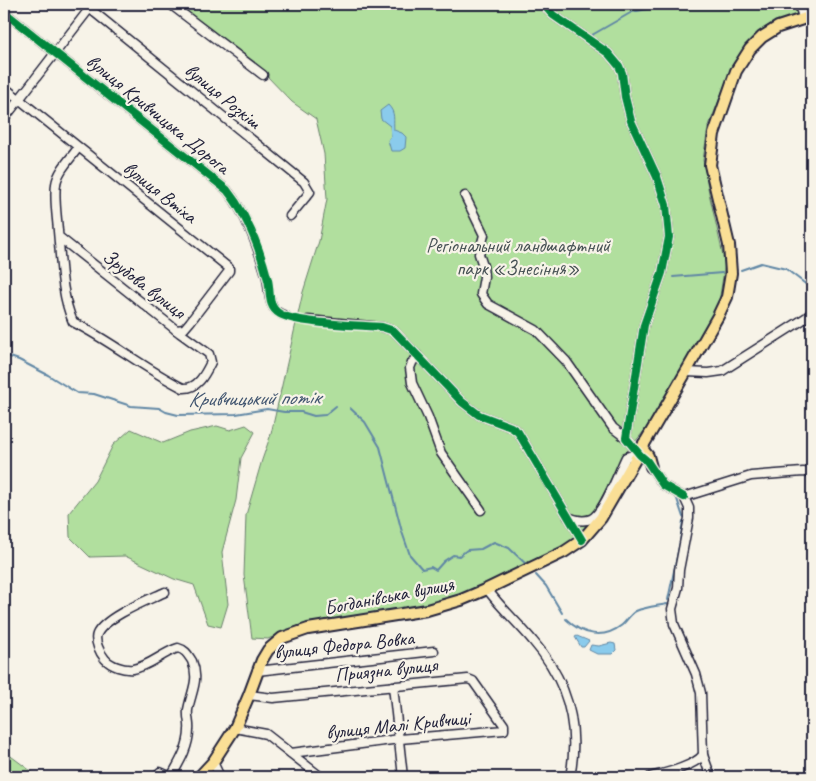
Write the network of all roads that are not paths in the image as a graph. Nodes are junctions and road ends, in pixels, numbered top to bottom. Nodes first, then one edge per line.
1 (170, 4) edge
2 (543, 4) edge
3 (799, 4) edge
4 (91, 6) edge
5 (4, 12) edge
6 (808, 17) edge
7 (54, 52) junction
8 (263, 75) dead end
9 (4, 87) edge
10 (19, 99) junction
11 (4, 119) edge
12 (78, 148) junction
13 (465, 196) dead end
14 (290, 216) dead end
15 (59, 237) junction
16 (812, 312) edge
17 (286, 316) tunnel mouth
18 (308, 320) tunnel mouth
19 (176, 330) junction
20 (417, 355) junction
21 (686, 372) junction
22 (626, 438) junction
23 (644, 443) junction
24 (638, 453) junction
25 (630, 467) junction
26 (651, 467) junction
27 (812, 473) edge
28 (684, 496) junction
29 (481, 510) dead end
30 (568, 517) junction
31 (582, 540) junction
32 (487, 589) junction
33 (165, 592) dead end
34 (434, 652) dead end
35 (257, 671) junction
36 (393, 686) junction
37 (249, 694) junction
38 (504, 725) joint
39 (235, 728) junction
40 (400, 739) junction
41 (291, 753) junction
42 (702, 755) junction
43 (213, 762) junction
44 (163, 777) edge
45 (199, 777) edge
46 (220, 777) edge
47 (321, 777) edge
48 (403, 777) edge
49 (570, 777) edge
50 (650, 777) edge
51 (711, 777) edge

1 - 8 street
2 - 22 street
3 - 6 street
4 - 7 street
4 - 14 street, вулиця Розкіш
5 - 7 street, вулиця Кривчицька Дорога
6 - 21 main road, Богданівська вулиця
7 - 10 street
7 - 17 street, вулиця Кривчицька Дорога
9 - 10 street, вулиця Втіха
10 - 11 street
10 - 12 street, вулиця Втіха
12 - 15 street
12 - 19 street, вулиця Втіха
13 - 22 street
15 - 19 street, Зрубова вулиця
15 - 19 street, Зрубова вулиця
16 - 21 street
18 - 20 street
20 - 29 street
20 - 30 street
21 - 23 main road, Богданівська вулиця
22 - 24 street
23 - 24 main road, Богданівська вулиця
23 - 26 main road
24 - 25 main road, Богданівська вулиця
24 - 26 street
24 - 30 street, Богданівська вулиця
25 - 26 main road
25 - 31 main road, Богданівська вулиця
26 - 28 street
27 - 28 street
28 - 42 street
30 - 31 street
31 - 32 main road, Богданівська вулиця
32 - 35 main road, Богданівська вулиця
32 - 49 street
33 - 44 street
34 - 35 street, вулиця Федора Вовка
35 - 37 main road, Богданівська вулиця
36 - 37 street, Приязна вулиця
36 - 38 street, Приязна вулиця
36 - 40 street
37 - 39 main road, Богданівська вулиця
38 - 40 street, вулиця Малі Кривчиці
39 - 41 street
39 - 43 main road, Богданівська вулиця
40 - 41 street, вулиця Малі Кривчиці
40 - 48 street
41 - 47 street
42 - 50 street
42 - 51 street
43 - 45 main road, Богданівська вулиця
43 - 46 street

